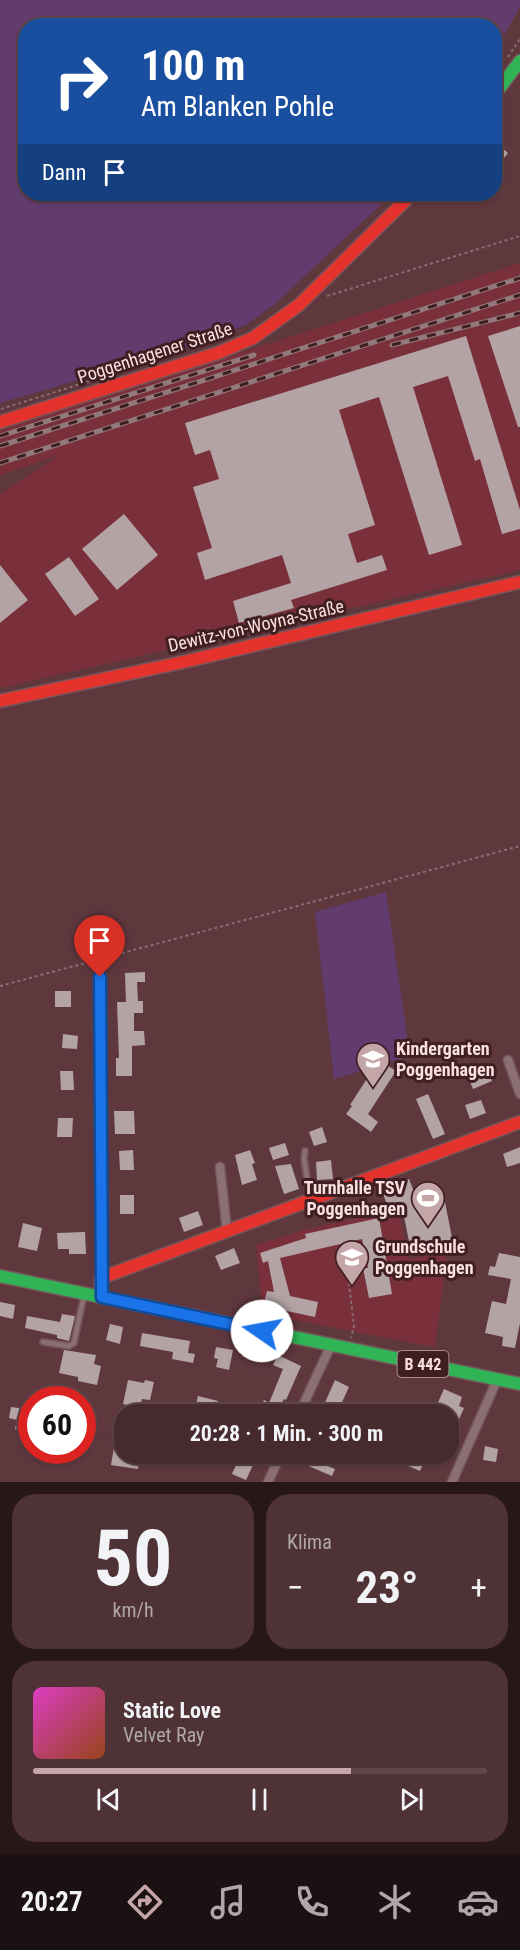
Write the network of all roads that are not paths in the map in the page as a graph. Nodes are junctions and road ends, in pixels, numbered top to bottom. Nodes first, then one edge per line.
1 (520, 61) edge
2 (502, 85) edge
3 (404, 201) edge
4 (0, 422) edge
5 (520, 582) edge
6 (0, 701) edge
7 (100, 977) dead end
8 (508, 1060) dead end
9 (520, 1094) edge
10 (520, 1122) edge
11 (305, 1151) dead end
12 (219, 1167) dead end
13 (310, 1200) junction
14 (227, 1231) junction
15 (0, 1276) edge
16 (101, 1278) junction
17 (85, 1294) junction
18 (102, 1297) junction
19 (43, 1342) dead end
20 (331, 1345) junction
21 (497, 1380) junction
22 (520, 1384) edge
23 (304, 1404) edge
24 (276, 1464) edge
25 (268, 1482) edge
26 (452, 1482) edge

1 - 2 street
3 - 4 street, Poggenhagener Straße
5 - 6 street, Dewitz-von-Woyna-Straße
7 - 16 street
8 - 9 street
10 - 13 street
11 - 13 lane
12 - 14 street
13 - 14 street
14 - 16 street
15 - 17 street, B 442
16 - 18 street
17 - 18 street, B 442
17 - 19 lane
18 - 20 street, B 442
20 - 21 street, B 442
20 - 23 street
21 - 22 street, B 442
21 - 26 street
24 - 25 street

